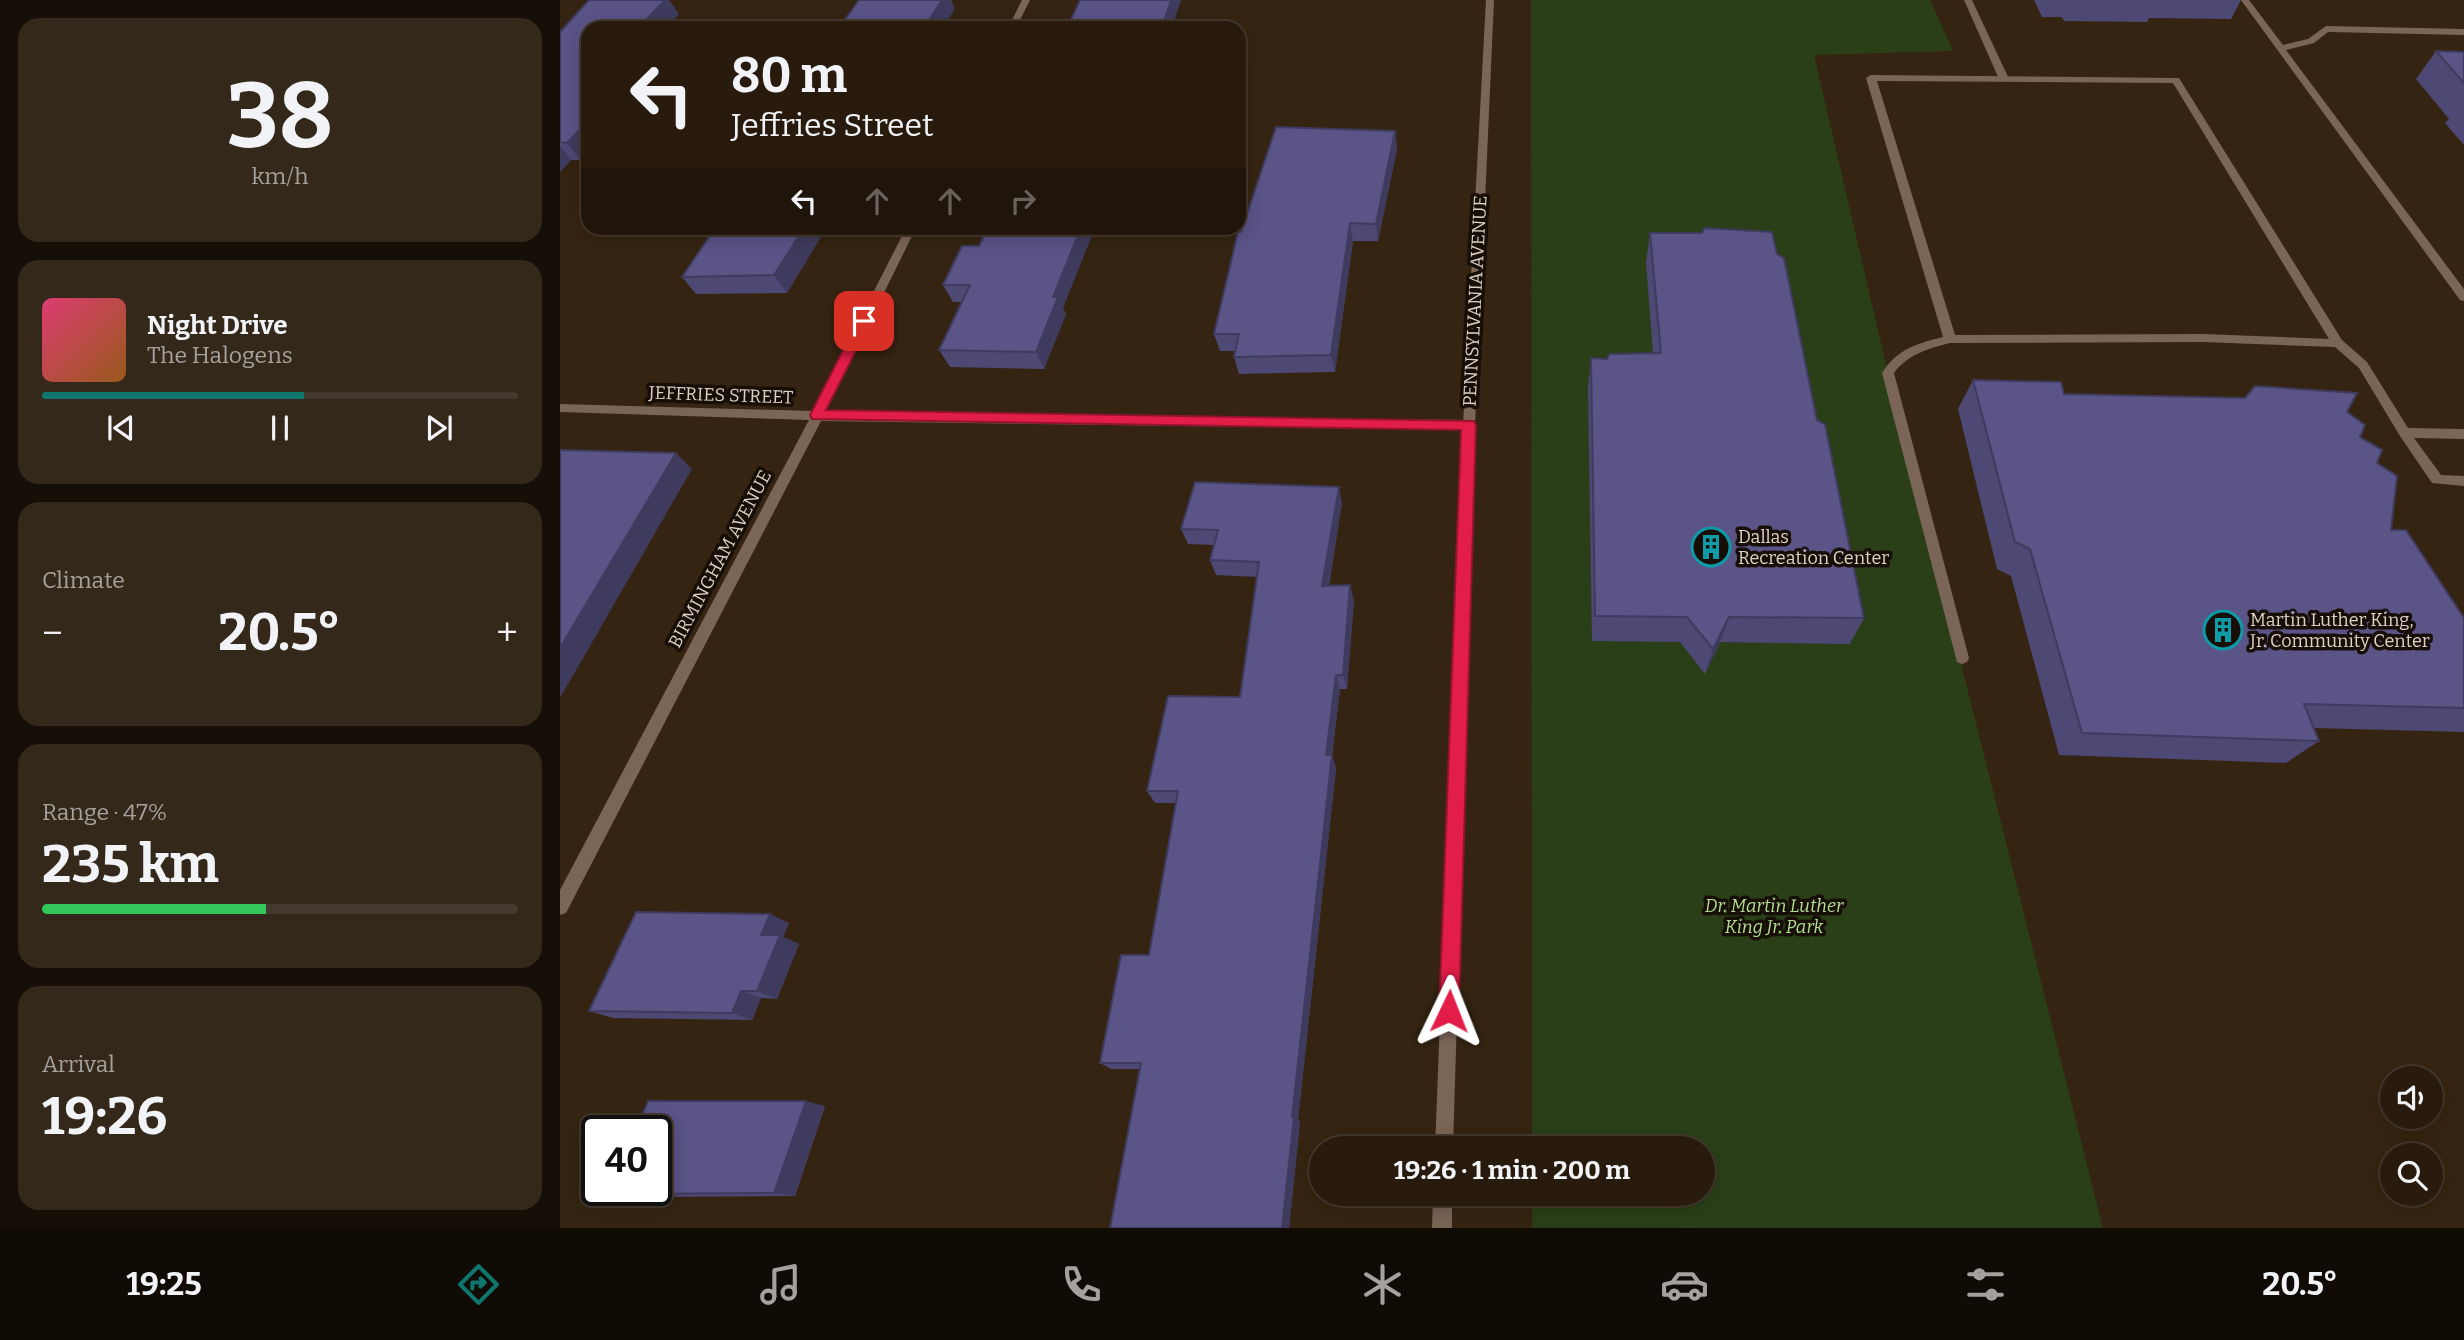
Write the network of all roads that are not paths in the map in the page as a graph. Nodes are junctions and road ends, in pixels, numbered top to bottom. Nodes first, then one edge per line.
1 (1026, 0) edge
2 (1490, 0) edge
3 (1968, 0) edge
4 (2245, 0) edge
5 (1016, 21) edge
6 (2464, 32) edge
7 (2281, 48) junction
8 (2004, 79) junction
9 (907, 235) edge
10 (2464, 297) edge
11 (1950, 339) junction
12 (2338, 343) junction
13 (560, 408) edge
14 (817, 415) junction
15 (1469, 425) junction
16 (2404, 433) junction
17 (2464, 434) edge
18 (2464, 481) edge
19 (1962, 658) dead end
20 (560, 906) edge
21 (1444, 1136) edge
22 (1443, 1206) edge
23 (1442, 1228) edge

1 - 5 street
2 - 15 street, PENNSYLVANIA AVENUE
3 - 8 street
4 - 7 street
6 - 7 street
7 - 10 street
8 - 11 street
8 - 12 street
9 - 14 street, BIRMINGHAM AVENUE
11 - 12 street
11 - 19 street
12 - 16 street
13 - 14 street, JEFFRIES STREET
14 - 15 street, JEFFRIES STREET
14 - 20 street, BIRMINGHAM AVENUE
15 - 21 street, PENNSYLVANIA AVENUE
16 - 17 street
16 - 18 street
22 - 23 street

